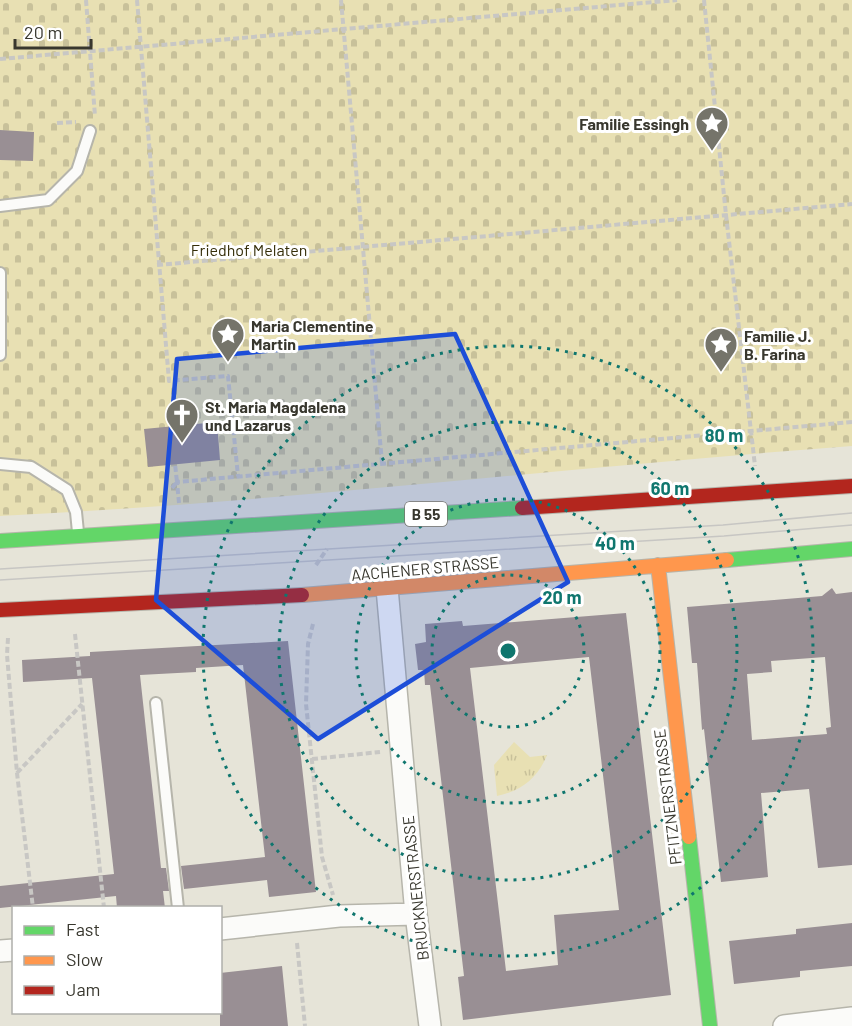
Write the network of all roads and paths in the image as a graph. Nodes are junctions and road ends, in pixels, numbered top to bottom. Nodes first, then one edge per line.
1 (86, 0) edge
2 (137, 0) edge
3 (341, 0) edge
4 (669, 0) edge
5 (677, 0) edge
6 (704, 0) edge
7 (344, 29) junction
8 (141, 47) junction
9 (90, 51) junction
10 (0, 59) edge
11 (90, 131) joint
12 (852, 204) edge
13 (0, 206) edge
14 (726, 215) junction
15 (363, 247) junction
16 (157, 265) junction
17 (0, 273) edge
18 (0, 355) edge
19 (852, 422) edge
20 (752, 430) junction
21 (382, 463) junction
22 (0, 464) edge
23 (175, 464) dead end
24 (238, 476) junction
25 (177, 482) junction
26 (852, 486) edge
27 (172, 488) dead end
28 (757, 493) junction
29 (182, 531) junction
30 (78, 536) junction
31 (0, 541) edge
32 (332, 542) dead end
33 (852, 549) edge
34 (658, 565) junction
35 (314, 567) dead end
36 (387, 588) junction
37 (321, 594) junction
38 (74, 606) junction
39 (3, 610) edge
40 (82, 704) junction
41 (156, 704) dead end
42 (401, 750) junction
43 (312, 759) junction
44 (17, 772) junction
45 (33, 906) edge
46 (104, 906) edge
47 (177, 906) edge
48 (416, 914) junction
49 (339, 916) junction
50 (295, 921) junction
51 (222, 929) edge
52 (852, 1018) edge
53 (305, 1026) edge
54 (430, 1026) edge
55 (710, 1026) edge
56 (783, 1026) edge

1 - 9 path
2 - 8 path
3 - 7 path
4 - 5 path
4 - 7 path
6 - 14 path
7 - 8 path
7 - 15 path
8 - 9 path
8 - 16 path
9 - 10 path
9 - 11 path
11 - 13 lane
12 - 14 path
14 - 15 path
14 - 20 path
15 - 16 path
15 - 21 path
16 - 24 path
17 - 18 lane
19 - 20 path
20 - 21 path
20 - 28 path
21 - 24 path
22 - 30 lane
23 - 25 path
24 - 25 path
25 - 27 path
25 - 29 path
26 - 28 main road, B 55
28 - 29 main road, B 55
29 - 30 main road, B 55
30 - 31 main road, B 55
32 - 35 path
33 - 34 main road, AACHENER STRASSE
34 - 36 main road, AACHENER STRASSE
34 - 55 main road, PFITZNERSTRASSE
36 - 37 main road, AACHENER STRASSE
36 - 42 street, BRUCKNERSTRASSE
37 - 38 main road, AACHENER STRASSE
37 - 43 path
38 - 39 main road, AACHENER STRASSE
38 - 40 path
39 - 44 path
40 - 44 path
40 - 46 path
41 - 47 lane
42 - 43 path
42 - 48 street, BRUCKNERSTRASSE
43 - 49 path
44 - 45 path
48 - 49 street
48 - 54 street, BRUCKNERSTRASSE
49 - 50 street
50 - 51 street
50 - 53 path
52 - 56 street

